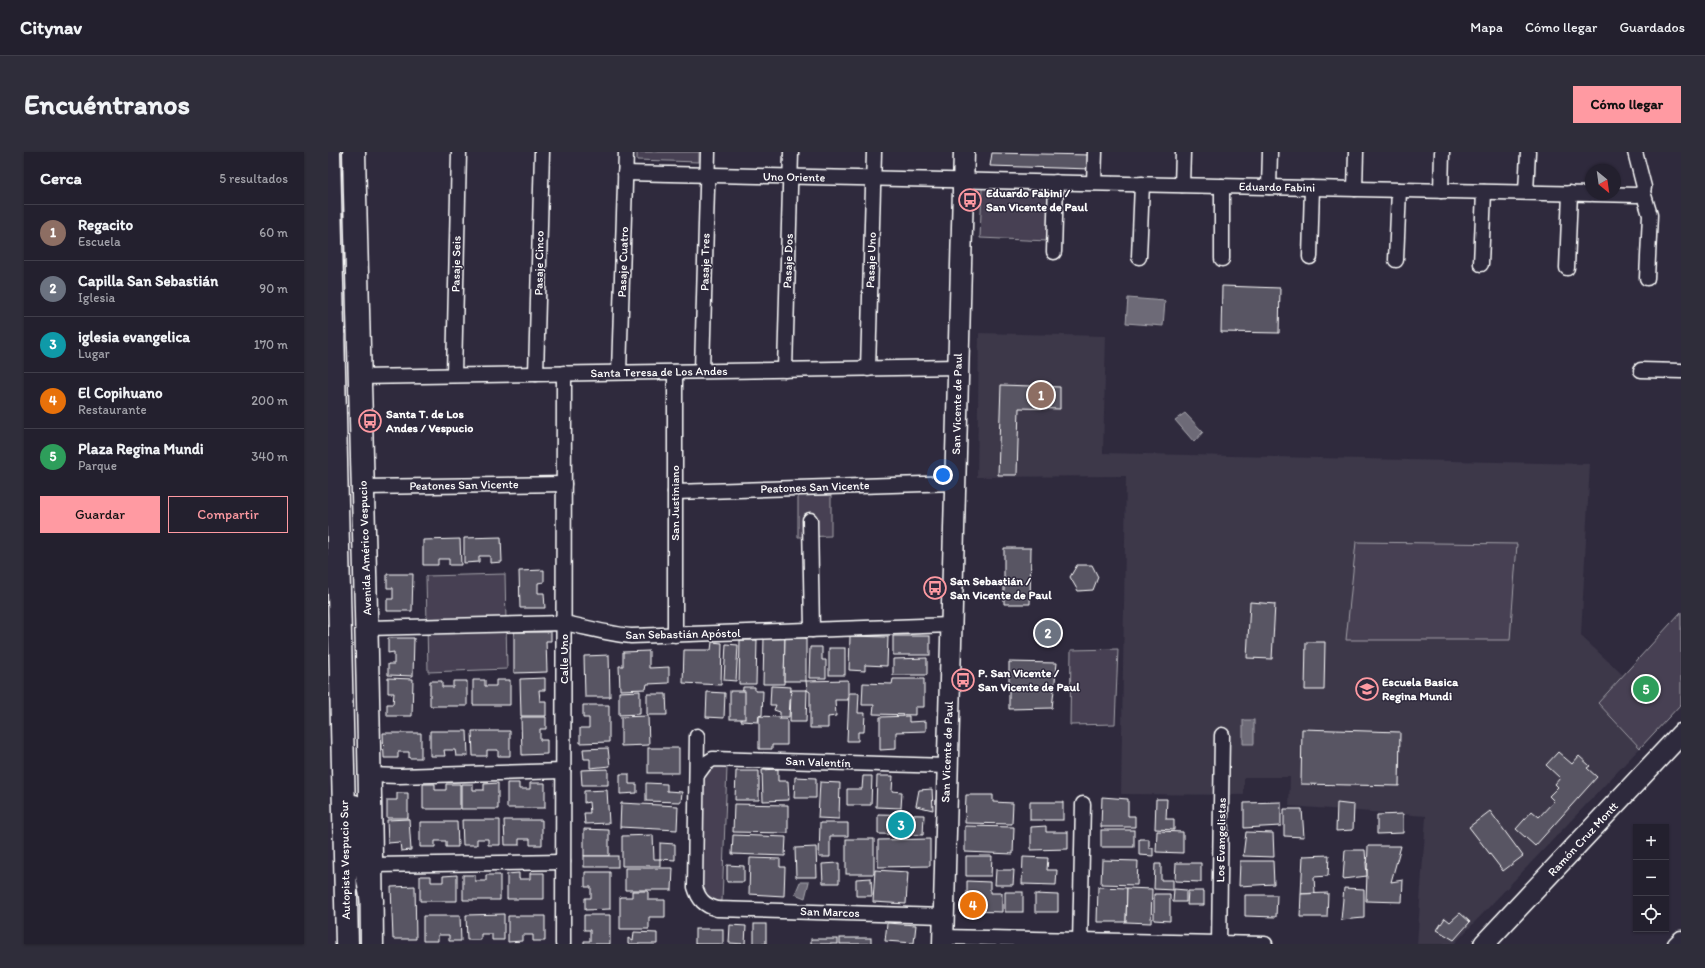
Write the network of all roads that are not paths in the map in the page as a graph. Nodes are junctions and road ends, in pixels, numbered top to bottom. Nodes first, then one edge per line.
1 (329, 152) edge
2 (354, 152) edge
3 (459, 152) edge
4 (542, 152) edge
5 (626, 152) edge
6 (708, 152) edge
7 (791, 152) edge
8 (874, 152) edge
9 (964, 152) edge
10 (1095, 152) edge
11 (1183, 152) edge
12 (1270, 152) edge
13 (1356, 152) edge
14 (1442, 152) edge
15 (1528, 152) edge
16 (1635, 152) edge
17 (626, 173) junction
18 (707, 175) junction
19 (790, 176) junction
20 (873, 178) junction
21 (963, 180) junction
22 (1056, 182) junction
23 (1094, 183) junction
24 (1142, 184) junction
25 (1182, 185) junction
26 (1222, 186) junction
27 (1269, 187) junction
28 (1312, 188) junction
29 (1355, 189) junction
30 (1399, 190) junction
31 (1441, 191) junction
32 (1484, 192) junction
33 (1526, 192) junction
34 (1643, 192) junction
35 (1570, 194) junction
36 (1585, 194) edge
37 (1621, 195) edge
38 (1054, 252) dead end
39 (1139, 257) dead end
40 (1310, 257) dead end
41 (1222, 259) dead end
42 (1396, 260) dead end
43 (1482, 264) dead end
44 (1567, 268) dead end
45 (1648, 278) dead end
46 (958, 367) junction
47 (868, 368) junction
48 (785, 370) junction
49 (1641, 370) dead end
50 (702, 371) junction
51 (1681, 371) edge
52 (619, 372) junction
53 (675, 372) junction
54 (564, 373) junction
55 (536, 374) junction
56 (454, 375) junction
57 (359, 376) junction
58 (955, 483) junction
59 (564, 484) junction
60 (364, 487) junction
61 (675, 492) junction
62 (810, 520) dead end
63 (564, 623) junction
64 (951, 625) junction
65 (368, 628) junction
66 (812, 630) junction
67 (675, 634) junction
68 (1681, 734) edge
69 (1222, 735) dead end
70 (697, 736) dead end
71 (342, 744) junction
72 (946, 766) junction
73 (563, 771) junction
74 (370, 774) junction
75 (697, 775) junction
76 (1083, 804) dead end
77 (563, 862) junction
78 (373, 865) junction
79 (372, 901) junction
80 (943, 916) junction
81 (1681, 938) edge
82 (943, 940) edge
83 (1080, 942) edge
84 (346, 944) edge
85 (372, 944) edge
86 (563, 944) edge
87 (1219, 944) edge
88 (1250, 944) edge
89 (1265, 944) edge
90 (1484, 944) edge
91 (1675, 944) edge

1 - 71 main road, Autopista Vespucio Sur
2 - 57 main road, Avenida Américo Vespucio
3 - 56 street, Pasaje Seis
4 - 55 street, Pasaje Cinco
5 - 17 street, Pasaje Cuatro
6 - 18 street, Pasaje Tres
7 - 19 street, Pasaje Dos
8 - 20 street, Pasaje Uno
9 - 21 street, San Vicente de Paul
10 - 23 street
11 - 25 street
12 - 27 street
13 - 29 street
14 - 31 street
15 - 33 street
16 - 34 street
17 - 18 street, Uno Oriente
17 - 52 street, Pasaje Cuatro
18 - 19 street, Uno Oriente
18 - 50 street, Pasaje Tres
19 - 20 street, Uno Oriente
19 - 48 street, Pasaje Dos
20 - 21 street, Uno Oriente
20 - 47 street, Pasaje Uno
21 - 22 street, Eduardo Fabini
21 - 46 street, San Vicente de Paul
22 - 23 street, Eduardo Fabini
22 - 38 street
23 - 24 street, Eduardo Fabini
24 - 25 street, Eduardo Fabini
24 - 39 street
25 - 26 street, Eduardo Fabini
26 - 27 street, Eduardo Fabini
26 - 41 street
27 - 28 street, Eduardo Fabini
28 - 29 street, Eduardo Fabini
28 - 40 street
29 - 30 street, Eduardo Fabini
30 - 31 street, Eduardo Fabini
30 - 42 street
31 - 32 street, Eduardo Fabini
32 - 33 street, Eduardo Fabini
32 - 43 street
33 - 35 street, Eduardo Fabini
34 - 37 street, Eduardo Fabini
34 - 45 street
35 - 36 street, Eduardo Fabini
35 - 44 street
46 - 47 street, Santa Teresa de Los Andes
46 - 58 street, San Vicente de Paul
47 - 48 street, Santa Teresa de Los Andes
48 - 50 street, Santa Teresa de Los Andes
49 - 51 street
50 - 53 street, Santa Teresa de Los Andes
52 - 53 street, Santa Teresa de Los Andes
52 - 54 street, Santa Teresa de Los Andes
53 - 61 street, San Justiniano
54 - 55 street, Santa Teresa de Los Andes
54 - 59 street, Calle Uno
55 - 56 street, Santa Teresa de Los Andes
56 - 57 street, Santa Teresa de Los Andes
57 - 60 main road, Avenida Américo Vespucio
58 - 61 street, Peatones San Vicente
58 - 64 street, San Vicente de Paul
59 - 60 street, Peatones San Vicente
59 - 63 street, Calle Uno
60 - 65 main road, Avenida Américo Vespucio
61 - 67 street, San Justiniano
62 - 66 street
63 - 65 street, San Sebastián Apóstol
63 - 67 street, San Sebastián Apóstol
63 - 73 street, Calle Uno
64 - 66 street, San Sebastián Apóstol
64 - 72 street, San Vicente de Paul
65 - 74 main road, Avenida Américo Vespucio
66 - 67 street, San Sebastián Apóstol
68 - 90 street, Ramón Cruz Montt
69 - 87 street, Los Evangelistas
70 - 75 street
71 - 79 main road
71 - 84 main road, Autopista Vespucio Sur
72 - 75 street, San Valentín
72 - 80 street, San Vicente de Paul
73 - 74 street
73 - 77 street, Calle Uno
74 - 78 main road, Avenida Américo Vespucio
75 - 80 street, San Marcos
76 - 83 street
77 - 78 street
77 - 86 street, Calle Uno
78 - 79 main road, Avenida Américo Vespucio
79 - 85 main road, Avenida Américo Vespucio
80 - 82 street, San Vicente de Paul
81 - 91 street
82 - 83 street
83 - 87 street
87 - 88 street
88 - 89 street

